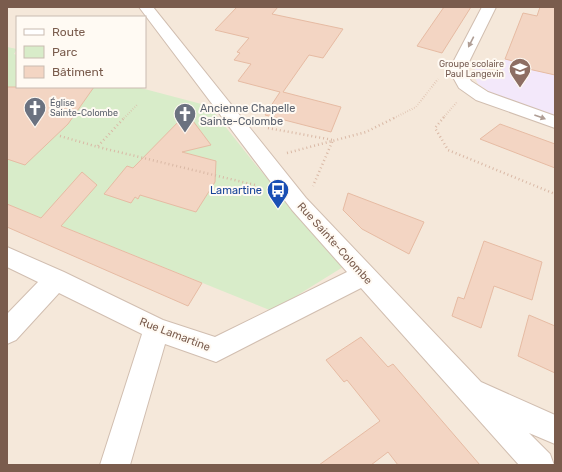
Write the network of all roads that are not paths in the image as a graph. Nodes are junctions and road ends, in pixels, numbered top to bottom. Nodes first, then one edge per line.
1 (146, 7) edge
2 (489, 7) edge
3 (555, 122) edge
4 (7, 256) edge
5 (364, 275) junction
6 (56, 279) junction
7 (156, 329) junction
8 (7, 332) edge
9 (473, 392) junction
10 (555, 430) edge
11 (115, 465) edge
12 (539, 465) edge

1 - 5 street, Rue Sainte-Colombe
2 -> 3 street
4 - 6 street, Rue Lamartine
5 - 7 street, Rue Lamartine
5 - 9 street, Rue Sainte-Colombe
6 - 7 street, Rue Lamartine
6 - 8 street
7 - 11 street
9 - 10 street
9 - 12 street, Rue Sainte-Colombe

